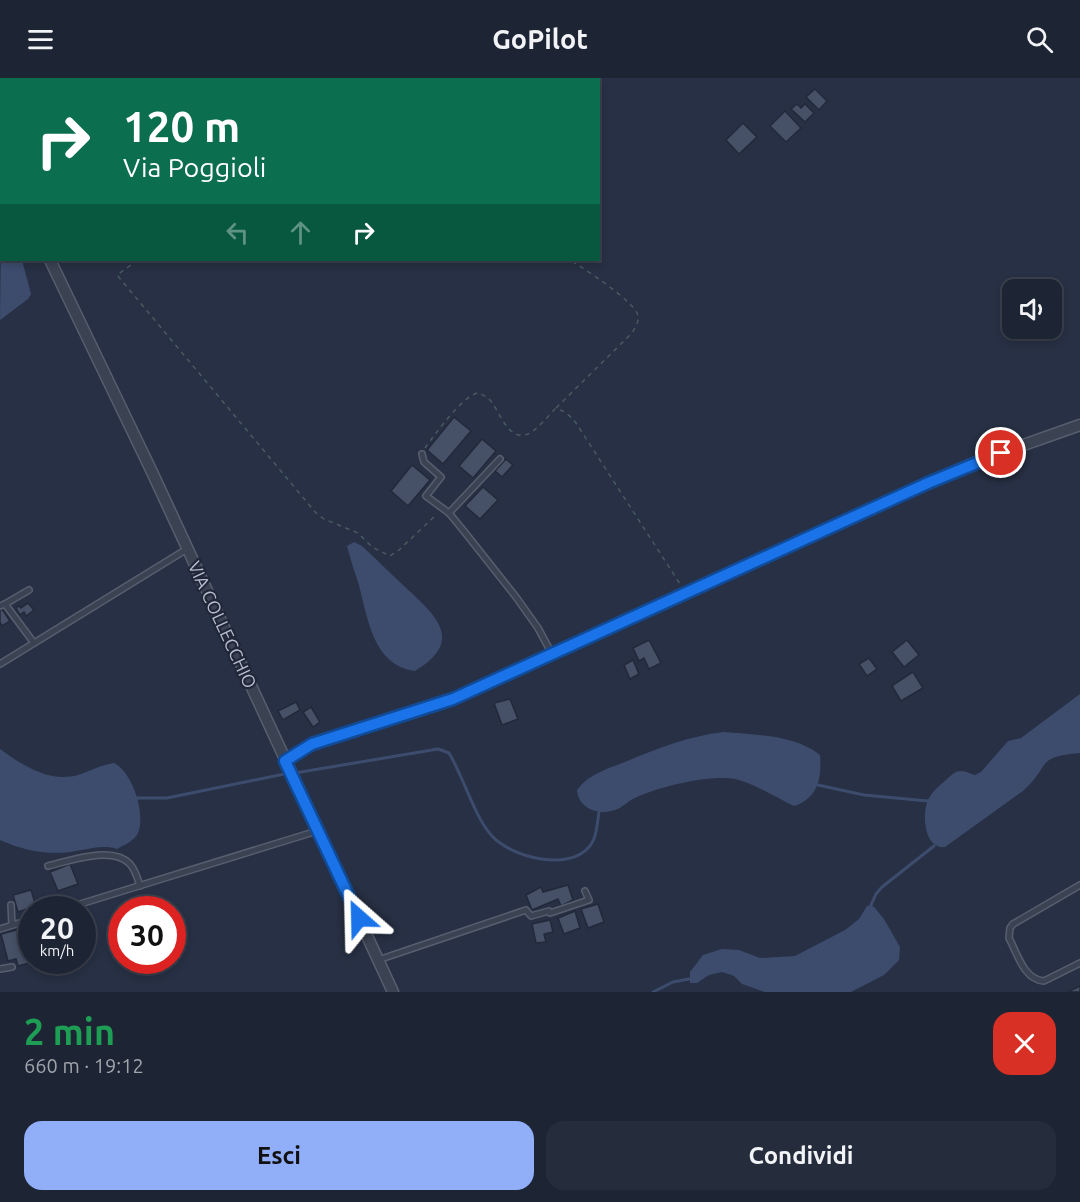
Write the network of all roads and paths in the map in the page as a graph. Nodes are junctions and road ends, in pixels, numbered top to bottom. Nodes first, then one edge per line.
1 (50, 261) edge
2 (137, 261) edge
3 (571, 261) edge
4 (555, 409) junction
5 (1080, 425) edge
6 (422, 454) joint
7 (500, 459) dead end
8 (443, 509) junction
9 (449, 513) junction
10 (187, 549) junction
11 (29, 590) dead end
12 (689, 592) junction
13 (2, 605) edge
14 (34, 643) junction
15 (552, 654) junction
16 (0, 663) edge
17 (285, 761) junction
18 (318, 831) junction
19 (48, 866) dead end
20 (1080, 885) edge
21 (140, 886) junction
22 (585, 891) dead end
23 (96, 899) edge
24 (11, 905) dead end
25 (18, 923) edge
26 (12, 925) junction
27 (0, 929) edge
28 (378, 960) junction
29 (1080, 963) edge
30 (12, 967) dead end
31 (0, 969) edge
32 (393, 992) edge

1 - 10 street, VIA COLLECCHIO
2 - 8 path
3 - 4 path
4 - 6 path
4 - 12 path
5 - 12 street
6 - 8 lane
7 - 9 lane
8 - 9 lane
9 - 15 lane
10 - 14 lane
10 - 17 street, VIA COLLECCHIO
11 - 13 lane
12 - 15 street
13 - 14 lane
14 - 16 lane
15 - 17 street
17 - 18 street, VIA COLLECCHIO
18 - 21 lane
18 - 28 street, VIA COLLECCHIO
19 - 21 lane
20 - 29 lane
21 - 23 lane
22 - 28 lane
24 - 26 lane
25 - 26 lane
26 - 27 lane
28 - 32 street, VIA COLLECCHIO
30 - 31 lane

